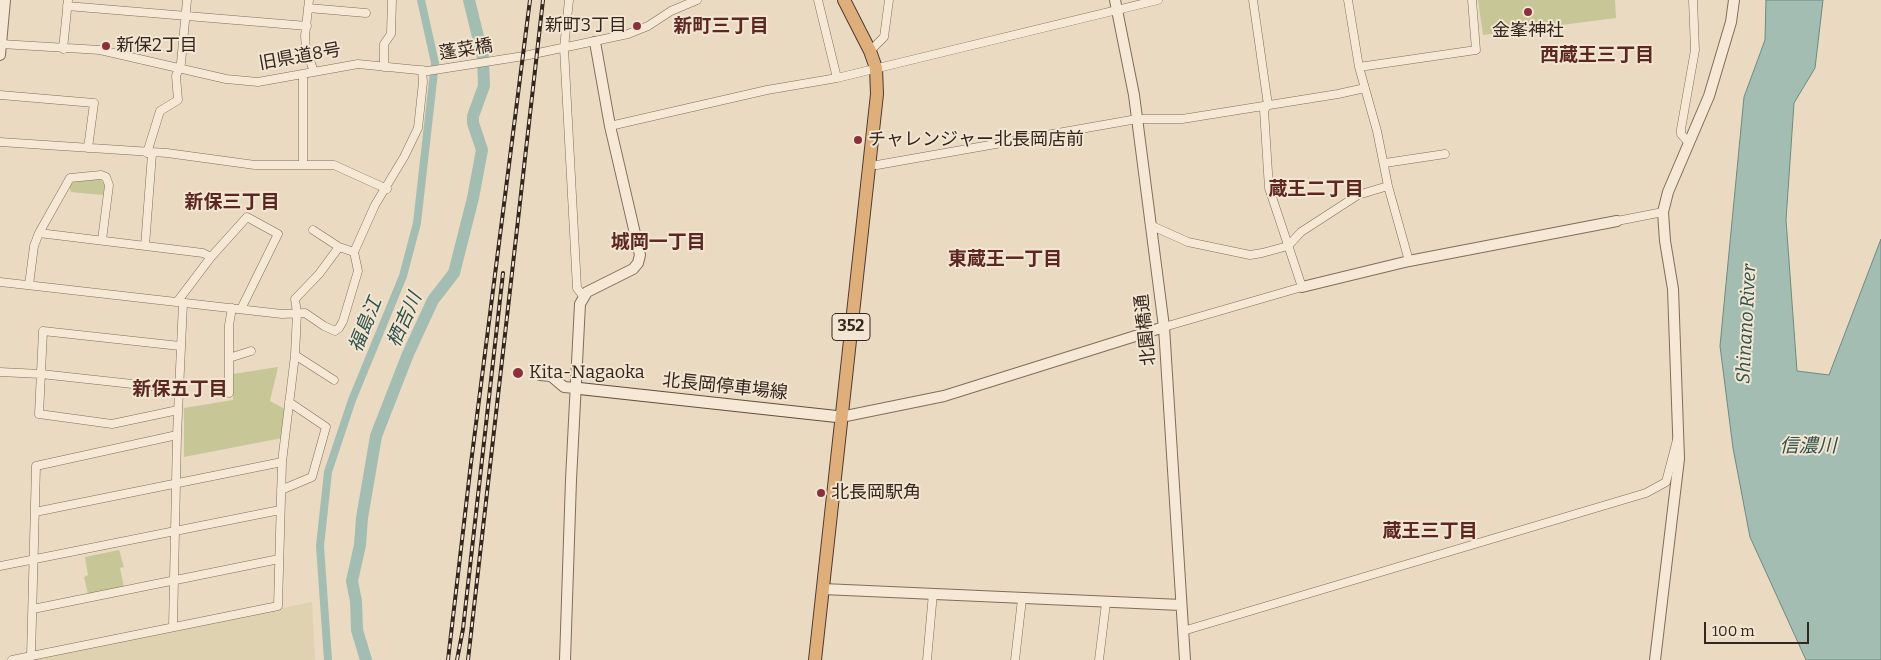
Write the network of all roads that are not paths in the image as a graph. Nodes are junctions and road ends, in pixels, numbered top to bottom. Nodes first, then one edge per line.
1 (5, 0) edge
2 (187, 0) edge
3 (392, 0) edge
4 (569, 0) edge
5 (697, 0) edge
6 (818, 0) edge
7 (844, 0) edge
8 (889, 0) edge
9 (1158, 0) edge
10 (1253, 0) edge
11 (1348, 0) edge
12 (1472, 0) edge
13 (1693, 0) edge
14 (1734, 0) edge
15 (67, 3) edge
16 (308, 4) edge
17 (1116, 5) edge
18 (366, 13) dead end
19 (186, 16) junction
20 (307, 26) junction
21 (595, 42) junction
22 (0, 44) edge
23 (564, 48) junction
24 (63, 49) junction
25 (870, 51) junction
26 (0, 55) edge
27 (384, 67) junction
28 (1359, 67) junction
29 (179, 68) junction
30 (876, 68) junction
31 (425, 71) junction
32 (314, 72) junction
33 (304, 75) junction
34 (837, 78) junction
35 (1365, 88) junction
36 (0, 95) edge
37 (1268, 105) junction
38 (1137, 119) junction
39 (610, 126) junction
40 (0, 142) edge
41 (1689, 143) junction
42 (88, 148) junction
43 (150, 153) junction
44 (1445, 154) dead end
45 (1385, 163) junction
46 (303, 164) junction
47 (868, 164) junction
48 (1388, 186) junction
49 (387, 189) junction
50 (1663, 212) junction
51 (1617, 221) joint
52 (1150, 225) junction
53 (313, 230) dead end
54 (39, 233) junction
55 (102, 240) junction
56 (146, 246) junction
57 (1288, 246) junction
58 (339, 247) junction
59 (354, 252) junction
60 (211, 257) junction
61 (1409, 262) junction
62 (0, 282) edge
63 (29, 285) junction
64 (1302, 287) junction
65 (583, 296) junction
66 (180, 302) junction
67 (232, 308) junction
68 (241, 309) junction
69 (297, 313) junction
70 (1164, 328) junction
71 (180, 346) junction
72 (250, 351) dead end
73 (295, 355) junction
74 (229, 358) junction
75 (0, 372) edge
76 (41, 374) junction
77 (540, 375) dead end
78 (334, 380) dead end
79 (574, 388) junction
80 (178, 389) junction
81 (229, 393) dead end
82 (289, 402) junction
83 (178, 410) junction
84 (841, 417) junction
85 (177, 436) junction
86 (1678, 436) junction
87 (282, 462) junction
88 (177, 484) junction
89 (281, 490) junction
90 (280, 510) junction
91 (35, 512) junction
92 (176, 530) junction
93 (34, 559) junction
94 (279, 559) junction
95 (0, 566) edge
96 (174, 580) junction
97 (822, 589) junction
98 (934, 594) junction
99 (1022, 599) junction
100 (1106, 602) junction
101 (1180, 605) junction
102 (32, 609) junction
103 (173, 626) junction
104 (1183, 631) junction
105 (31, 656) junction
106 (12, 660) edge
107 (565, 660) edge
108 (815, 660) edge
109 (927, 660) edge
110 (1015, 660) edge
111 (1099, 660) edge
112 (1185, 660) edge
113 (1655, 660) edge

1 - 22 street
2 - 19 street
3 - 27 street
4 - 23 street
5 - 21 street
6 - 34 street
7 - 25 highway, 352
8 - 25 street
9 - 17 street
10 - 37 street
11 - 28 street
12 - 28 street
13 - 41 street
14 - 41 street
15 - 19 street
15 - 24 street
16 - 18 street
16 - 20 street
17 - 30 street
17 - 38 street, 北園橋通
19 - 20 street
19 - 29 street
20 - 32 street
21 - 23 street
21 - 39 street
22 - 24 street, 旧県道8号
22 - 26 street
23 - 31 street, 蓬菜橋
23 - 65 street
24 - 29 street, 旧県道8号
25 - 30 highway, 352
27 - 31 street, 旧県道8号
27 - 32 street, 旧県道8号
28 - 35 street
29 - 33 street, 旧県道8号
29 - 43 street
30 - 34 street
30 - 47 highway, 352
31 - 49 street
32 - 33 street, 旧県道8号
33 - 46 street
34 - 39 street
35 - 37 street
35 - 45 street
36 - 42 street
37 - 38 street
37 - 57 street
38 - 47 street
38 - 52 street, 北園橋通
39 - 65 street
40 - 42 street
41 - 50 street
42 - 43 street
43 - 46 street
43 - 56 street
44 - 45 street
45 - 48 street
46 - 49 street
47 - 84 highway, 352
48 - 57 street
48 - 61 street
49 - 59 street
50 - 51 street
50 - 86 street
51 - 61 street
52 - 57 street
52 - 70 street, 北園橋通
53 - 58 street
54 - 55 street
54 - 55 street
54 - 63 street
55 - 56 street
56 - 60 street
57 - 64 street
58 - 59 street
58 - 69 street
59 - 69 street
60 - 66 street
60 - 68 street
61 - 64 street
62 - 63 street
63 - 66 street
64 - 70 street
65 - 79 street
66 - 67 street
66 - 71 street
67 - 68 street
67 - 74 street
68 - 69 street
69 - 73 street
70 - 84 street
70 - 101 street, 北園橋通
71 - 76 street
71 - 80 street
72 - 74 street
73 - 78 street
73 - 82 street
74 - 81 street
75 - 76 street
76 - 80 street
76 - 83 street
77 - 79 street
79 - 84 main road, 北長岡停車場線
79 - 107 street
80 - 83 street
82 - 87 street
82 - 89 street
83 - 85 street
84 - 97 highway, 352
85 - 88 street
85 - 91 street
86 - 104 street
86 - 113 street
87 - 88 street
87 - 89 street
88 - 91 street
88 - 92 street
89 - 90 street
90 - 92 street
90 - 94 street
91 - 93 street
92 - 93 street
92 - 96 street
93 - 95 street
93 - 102 street
94 - 96 street
94 - 103 street
96 - 102 street
96 - 103 street
97 - 98 street
97 - 108 highway, 352
98 - 99 street
98 - 109 street
99 - 100 street
99 - 110 street
100 - 101 street
100 - 111 street
101 - 104 street, 北園橋通
102 - 105 street
103 - 105 street
104 - 112 street, 北園橋通
105 - 106 street

